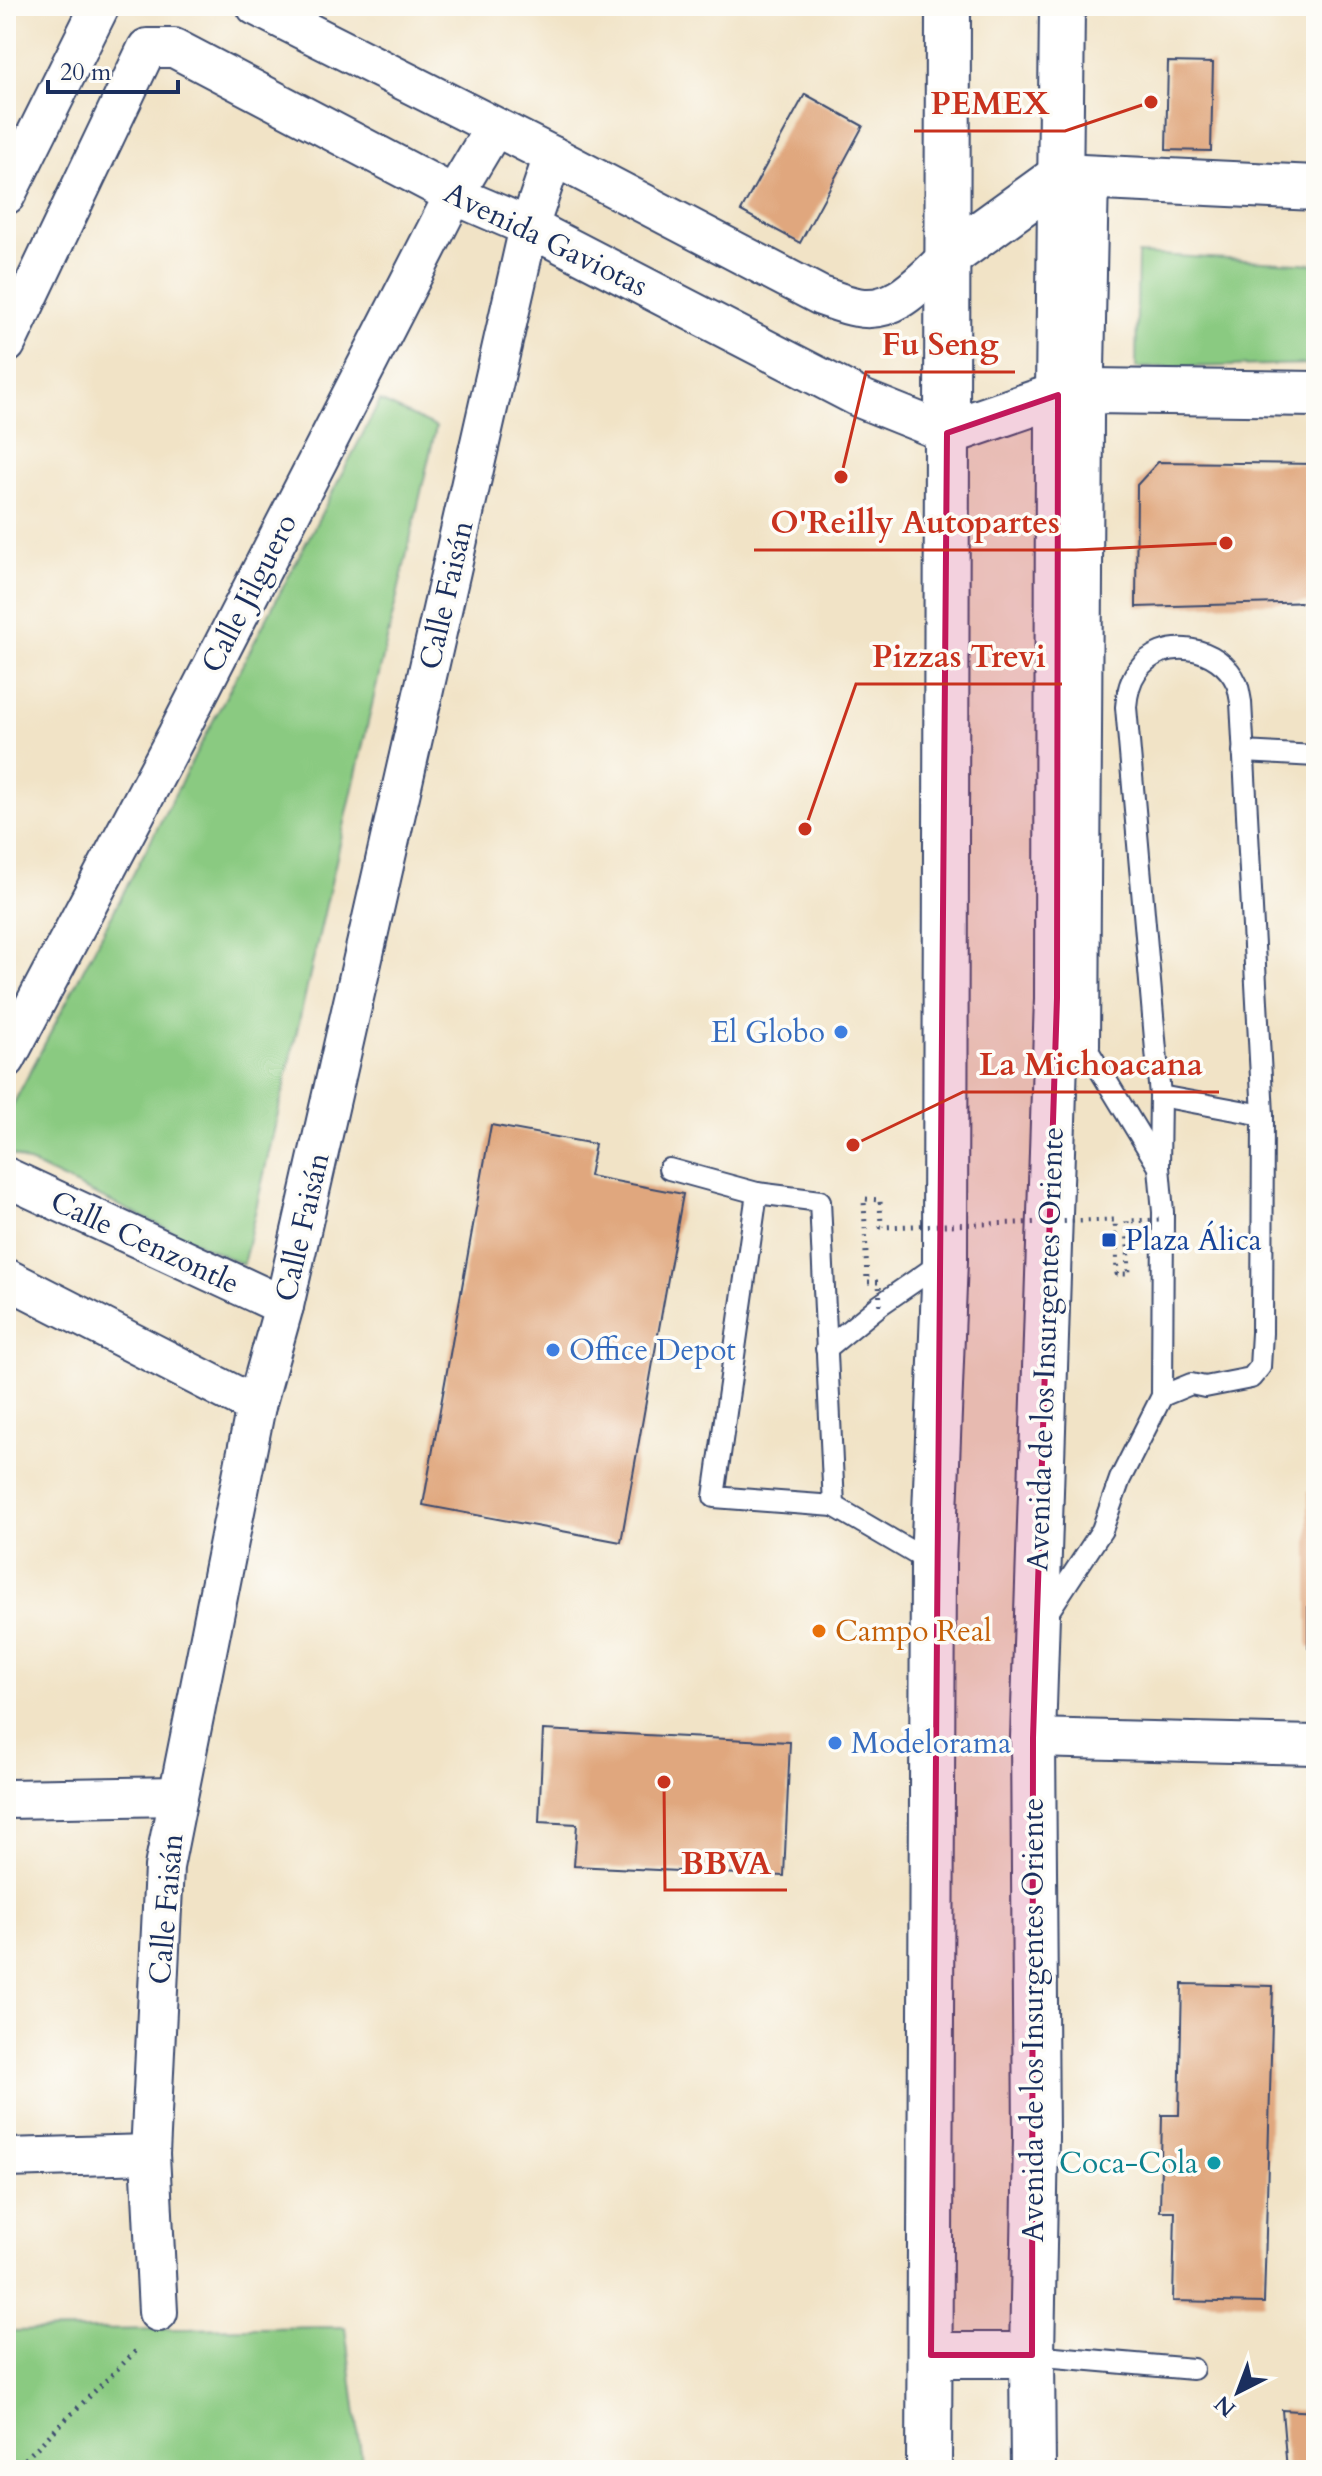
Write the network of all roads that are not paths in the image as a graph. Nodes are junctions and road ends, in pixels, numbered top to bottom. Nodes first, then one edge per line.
1 (100, 6) edge
2 (256, 6) edge
3 (948, 6) edge
4 (1062, 6) edge
5 (494, 128) junction
6 (553, 156) junction
7 (1077, 176) junction
8 (1316, 188) edge
9 (6, 195) edge
10 (454, 195) junction
11 (529, 227) junction
12 (948, 257) junction
13 (6, 344) edge
14 (1316, 394) edge
15 (1079, 401) junction
16 (947, 433) junction
17 (1243, 752) junction
18 (1316, 756) edge
19 (1057, 998) junction
20 (1085, 1046) junction
21 (6, 1059) edge
22 (1160, 1096) junction
23 (1263, 1115) junction
24 (1159, 1167) junction
25 (669, 1169) dead end
26 (6, 1177) edge
27 (757, 1193) junction
28 (945, 1260) junction
29 (6, 1278) edge
30 (284, 1306) junction
31 (826, 1349) junction
32 (1162, 1396) junction
33 (256, 1406) junction
34 (834, 1506) junction
35 (933, 1564) junction
36 (1035, 1634) junction
37 (1033, 1738) junction
38 (1316, 1745) edge
39 (178, 1796) junction
40 (6, 1799) edge
41 (150, 2154) junction
42 (6, 2158) edge
43 (158, 2312) road end
44 (931, 2355) junction
45 (1032, 2355) junction
46 (1193, 2369) dead end
47 (929, 2470) edge
48 (1033, 2470) edge

1 - 9 street
2 - 5 street
3 - 12 main road
4 - 7 main road, Avenida de los Insurgentes Oriente
5 - 6 street
5 - 10 street, Calle Jilguero
6 - 11 street, Calle Faisán
6 - 12 street
7 - 8 main road
7 - 12 main road
7 - 15 main road, Avenida de los Insurgentes Oriente
10 - 11 street, Avenida Gaviotas
10 - 13 street, Avenida Gaviotas
10 - 21 street, Calle Jilguero
11 - 16 street, Avenida Gaviotas
11 - 30 street, Calle Faisán
12 - 16 main road
14 - 15 main road
15 - 16 main road
15 - 19 main road, Avenida de los Insurgentes Oriente
15 - 20 street, Avenida de los Insurgentes Oriente
16 - 28 main road
17 - 18 lane
17 - 22 lane
17 - 23 lane
19 - 20 lane
19 - 36 main road, Avenida de los Insurgentes Oriente
20 - 24 lane
22 - 23 lane
22 - 24 lane
23 - 32 lane
24 - 32 lane
25 - 27 lane
26 - 30 street, Calle Cenzontle
27 - 31 lane
27 - 34 lane
28 - 31 lane
28 - 35 main road
29 - 33 street
30 - 33 street, Calle Faisán
31 - 34 lane
32 - 36 lane
33 - 39 street, Calle Faisán
34 - 35 lane
35 - 44 main road
36 - 37 main road, Avenida de los Insurgentes Oriente
37 - 38 street
37 - 45 main road, Avenida de los Insurgentes Oriente
39 - 40 street
39 - 41 street, Calle Faisán
41 - 42 street
41 - 43 street, Calle Faisán
44 - 45 main road
44 - 47 main road
45 - 46 lane
45 - 48 main road, Avenida de los Insurgentes Oriente

